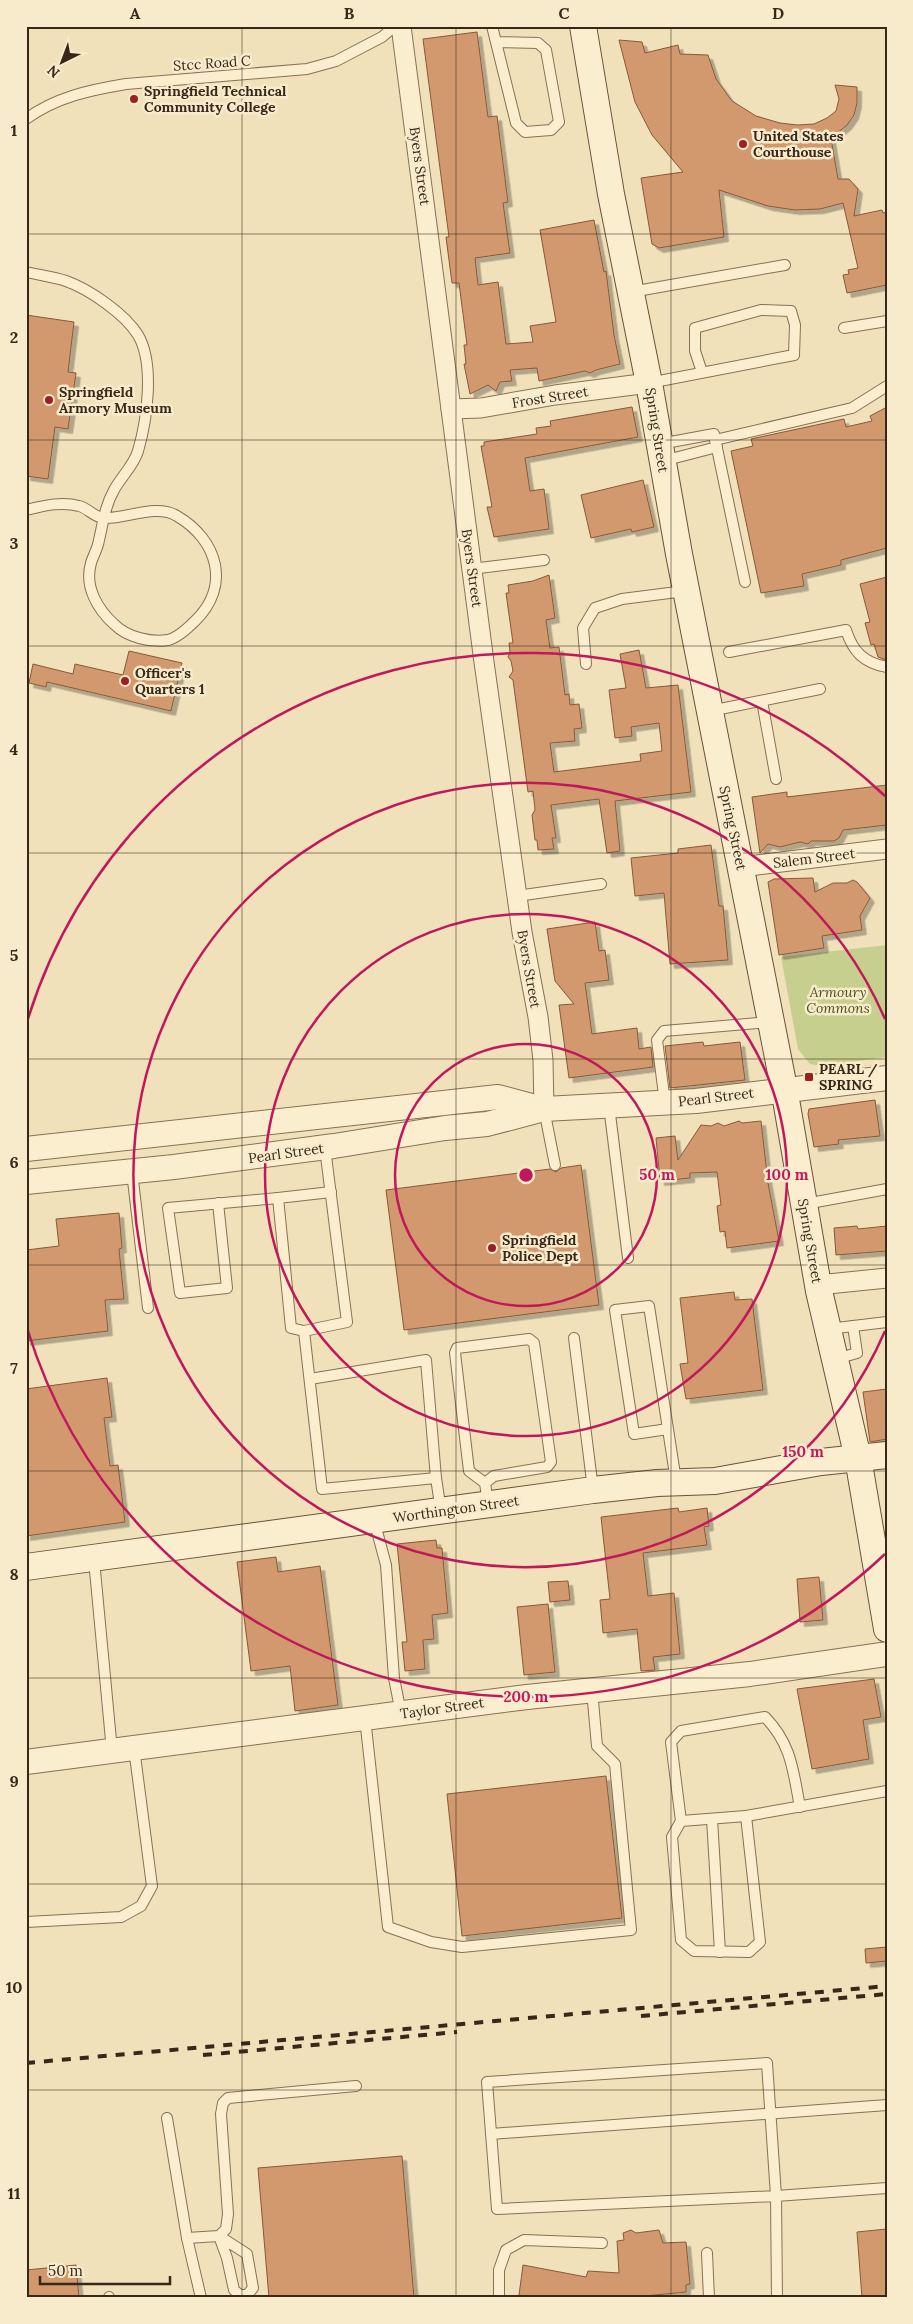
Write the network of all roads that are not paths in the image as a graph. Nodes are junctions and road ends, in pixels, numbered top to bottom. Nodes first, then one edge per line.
1 (395, 26) edge
2 (400, 26) edge
3 (492, 26) edge
4 (583, 26) edge
5 (496, 42) junction
6 (26, 119) edge
7 (785, 265) dead end
8 (26, 272) edge
9 (630, 293) junction
10 (887, 321) edge
11 (844, 328) dead end
12 (702, 372) junction
13 (649, 382) junction
14 (887, 386) edge
15 (451, 409) junction
16 (715, 440) junction
17 (660, 452) junction
18 (26, 510) edge
19 (102, 518) junction
20 (544, 560) dead end
21 (471, 569) junction
22 (745, 582) dead end
23 (686, 591) junction
24 (729, 652) dead end
25 (586, 664) dead end
26 (887, 668) edge
27 (820, 689) dead end
28 (762, 701) junction
29 (710, 712) junction
30 (776, 779) dead end
31 (887, 850) edge
32 (741, 867) junction
33 (601, 884) dead end
34 (517, 896) junction
35 (771, 1021) junction
36 (887, 1078) edge
37 (784, 1088) junction
38 (665, 1103) junction
39 (609, 1106) junction
40 (544, 1109) junction
41 (321, 1116) junction
42 (26, 1148) edge
43 (325, 1148) junction
44 (555, 1165) dead end
45 (132, 1172) junction
46 (26, 1182) edge
47 (887, 1189) edge
48 (331, 1192) junction
49 (278, 1198) junction
50 (218, 1203) junction
51 (804, 1204) junction
52 (628, 1258) dead end
53 (887, 1278) edge
54 (818, 1285) junction
55 (148, 1308) dead end
56 (887, 1322) edge
57 (853, 1326) junction
58 (827, 1329) junction
59 (304, 1331) junction
60 (574, 1338) dead end
61 (835, 1360) junction
62 (310, 1378) junction
63 (668, 1429) junction
64 (887, 1455) edge
65 (858, 1458) junction
66 (436, 1478) junction
67 (676, 1482) junction
68 (593, 1490) junction
69 (487, 1494) junction
70 (441, 1511) junction
71 (374, 1520) junction
72 (94, 1560) junction
73 (26, 1567) edge
74 (887, 1629) edge
75 (887, 1654) edge
76 (592, 1690) junction
77 (401, 1714) junction
78 (366, 1718) junction
79 (123, 1750) junction
80 (26, 1762) edge
81 (887, 1791) edge
82 (800, 1807) junction
83 (746, 1816) junction
84 (712, 1819) junction
85 (681, 1821) junction
86 (26, 1922) edge
87 (720, 1952) junction
88 (356, 2086) dead end
89 (887, 2104) edge
90 (770, 2114) junction
91 (167, 2118) dead end
92 (491, 2134) junction
93 (887, 2188) edge
94 (776, 2196) junction
95 (219, 2236) junction
96 (187, 2238) junction
97 (602, 2243) dead end
98 (707, 2252) dead end
99 (200, 2298) edge
100 (499, 2298) edge
101 (709, 2298) edge
102 (777, 2298) edge

1 - 6 lane, Stcc Road C
2 - 15 street, Byers Street
3 - 5 lane
4 - 9 main road, Spring Street
5 - 5 lane
7 - 9 lane
8 - 19 lane
9 - 13 main road, Spring Street
10 - 11 lane
12 - 12 lane
12 - 13 lane
13 - 15 street, Frost Street
13 - 17 main road, Spring Street
14 - 16 lane
15 - 21 street, Byers Street
16 - 17 lane
16 - 17 lane
16 - 22 lane
17 - 23 main road, Spring Street
18 - 19 lane
19 - 19 lane
20 - 21 lane
21 - 34 street, Byers Street
23 - 25 lane
23 - 29 main road, Spring Street
24 - 26 lane
27 - 28 lane
28 - 29 lane
28 - 30 lane
29 - 32 main road, Spring Street
31 - 32 street, Salem Street
32 - 35 main road, Spring Street
33 - 34 lane
34 - 40 street, Byers Street
35 - 37 main road, Spring Street
35 - 38 lane
36 - 37 street, Pearl Street
37 - 38 street, Pearl Street
37 - 51 main road, Spring Street
38 - 39 street, Pearl Street
39 - 40 street, Pearl Street
39 - 52 lane
40 - 41 street, Pearl Street
40 - 43 street, Pearl Street
40 - 44 lane
41 - 42 street, Pearl Street
41 - 43 street
43 - 45 street, Pearl Street
43 - 48 lane
45 - 46 street, Pearl Street
45 - 55 lane
47 - 51 lane
48 - 49 lane
48 - 59 lane
49 - 50 lane
49 - 59 lane
50 - 50 lane
51 - 54 main road, Spring Street
53 - 54 street
54 - 58 main road, Spring Street
56 - 57 lane
57 - 58 lane
57 - 61 lane
58 - 61 main road, Spring Street
59 - 62 lane
60 - 68 lane
61 - 65 main road, Spring Street
62 - 66 lane
62 - 66 lane
63 - 63 lane
63 - 67 lane
64 - 65 main road, Worthington Street
65 - 67 main road, Worthington Street
65 - 74 main road, Spring Street
66 - 70 lane
67 - 68 main road, Worthington Street
68 - 69 main road, Worthington Street
69 - 69 lane
69 - 70 main road, Worthington Street
70 - 71 main road, Worthington Street
71 - 72 main road, Worthington Street
71 - 77 lane
72 - 73 main road, Worthington Street
72 - 79 lane
75 - 76 street, Taylor Street
76 - 77 street, Taylor Street
76 - 78 lane
77 - 78 street, Taylor Street
78 - 79 street, Taylor Street
79 - 80 street, Taylor Street
79 - 86 lane
81 - 82 lane
82 - 83 lane
82 - 85 lane
83 - 84 lane
83 - 87 lane
84 - 85 lane
84 - 87 lane
85 - 87 lane
88 - 95 lane
89 - 90 lane
90 - 92 lane
90 - 92 lane
90 - 94 lane
91 - 96 lane
92 - 94 lane
93 - 94 lane
94 - 102 lane
95 - 95 lane
95 - 96 lane
96 - 99 lane
97 - 100 lane
98 - 101 lane

